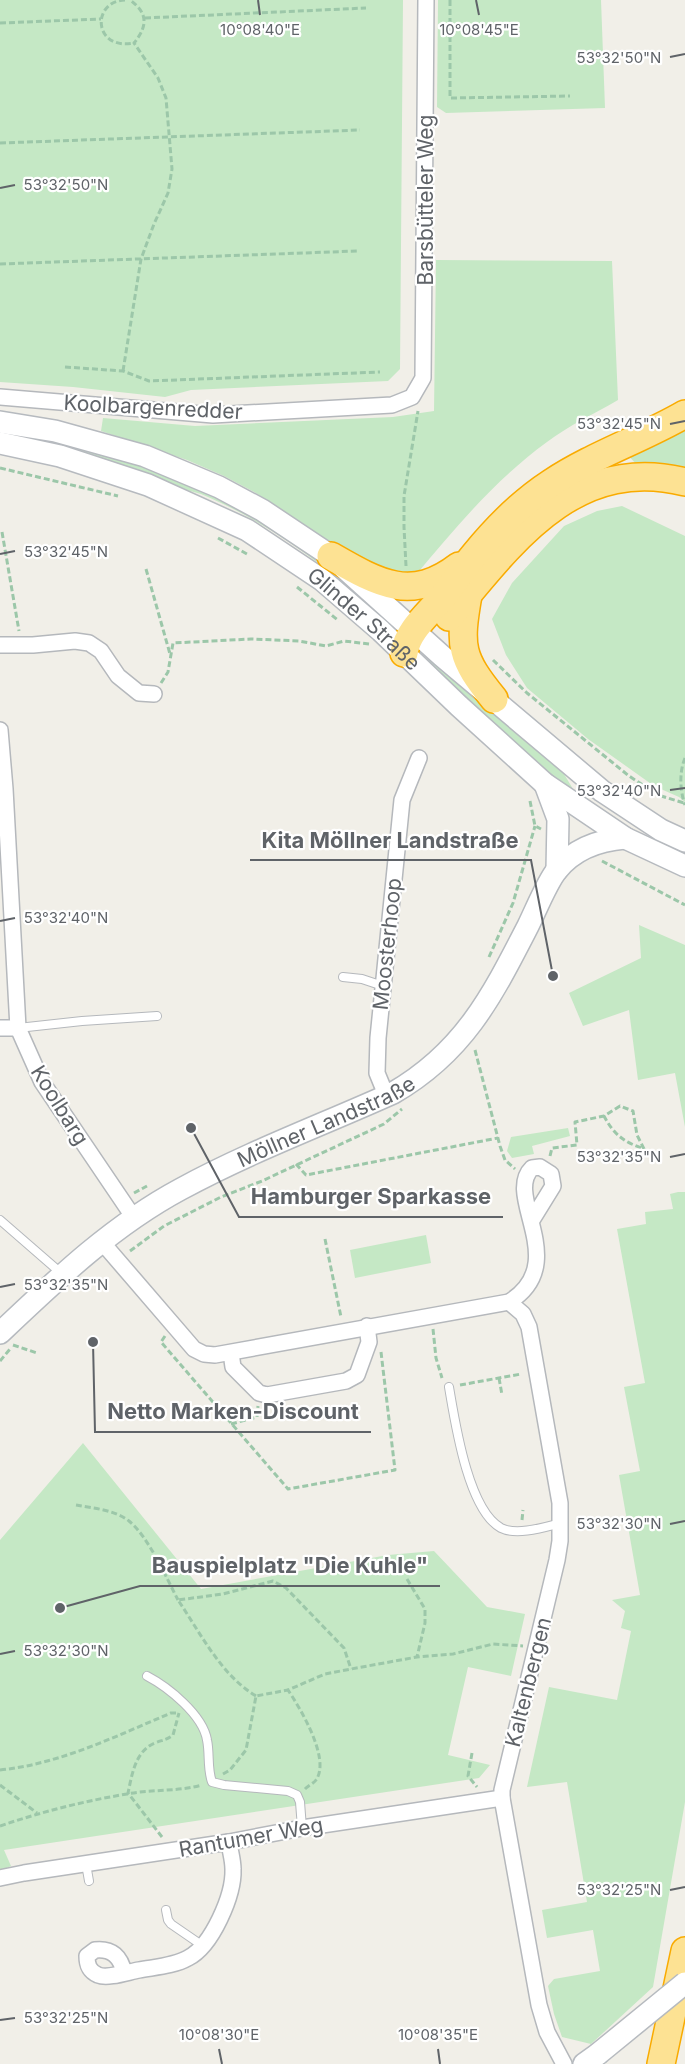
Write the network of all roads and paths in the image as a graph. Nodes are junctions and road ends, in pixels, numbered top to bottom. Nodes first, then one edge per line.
1 (127, 0) edge
2 (426, 0) edge
3 (450, 0) edge
4 (366, 8) dead end
5 (145, 18) junction
6 (101, 19) junction
7 (0, 23) edge
8 (134, 42) junction
9 (570, 96) dead end
10 (360, 130) dead end
11 (170, 137) junction
12 (0, 143) edge
13 (358, 251) dead end
14 (141, 259) junction
15 (0, 264) edge
16 (65, 367) dead end
17 (123, 371) junction
18 (380, 372) dead end
19 (412, 396) junction
20 (0, 397) edge
21 (685, 414) edge
22 (0, 422) edge
23 (0, 443) edge
24 (0, 468) edge
25 (685, 482) edge
26 (120, 496) dead end
27 (2, 532) dead end
28 (210, 534) dead end
29 (248, 554) dead end
30 (474, 554) junction
31 (331, 556) junction
32 (146, 569) dead end
33 (407, 572) dead end
34 (290, 581) dead end
35 (468, 594) junction
36 (342, 623) dead end
37 (360, 637) dead end
38 (415, 642) junction
39 (0, 645) edge
40 (22, 645) junction
41 (489, 654) dead end
42 (171, 656) junction
43 (154, 694) joint
44 (494, 699) junction
45 (0, 730) edge
46 (419, 758) dead end
47 (685, 758) edge
48 (2, 766) edge
49 (545, 784) junction
50 (602, 791) junction
51 (530, 800) dead end
52 (684, 804) edge
53 (588, 812) junction
54 (535, 826) junction
55 (550, 834) junction
56 (625, 838) junction
57 (685, 841) edge
58 (586, 853) junction
59 (685, 866) edge
60 (557, 870) junction
61 (685, 905) edge
62 (487, 963) dead end
63 (343, 977) dead end
64 (383, 986) junction
65 (157, 1016) dead end
66 (0, 1028) edge
67 (18, 1028) junction
68 (475, 1050) dead end
69 (386, 1095) junction
70 (406, 1106) dead end
71 (604, 1116) junction
72 (498, 1137) junction
73 (296, 1164) junction
74 (546, 1169) junction
75 (524, 1179) junction
76 (154, 1182) dead end
77 (128, 1209) junction
78 (0, 1220) edge
79 (532, 1220) junction
80 (325, 1239) dead end
81 (101, 1241) junction
82 (126, 1254) dead end
83 (62, 1274) junction
84 (509, 1302) junction
85 (431, 1315) junction
86 (173, 1324) junction
87 (367, 1326) junction
88 (344, 1331) junction
89 (7, 1339) edge
90 (369, 1342) junction
91 (37, 1353) dead end
92 (231, 1353) junction
93 (536, 1371) junction
94 (499, 1378) junction
95 (449, 1387) junction
96 (259, 1393) junction
97 (502, 1395) dead end
98 (231, 1424) junction
99 (76, 1505) dead end
100 (561, 1523) junction
101 (407, 1580) dead end
102 (178, 1600) junction
103 (537, 1647) junction
104 (417, 1658) junction
105 (351, 1669) junction
106 (147, 1676) dead end
107 (288, 1690) junction
108 (256, 1696) junction
109 (178, 1713) junction
110 (194, 1715) junction
111 (472, 1753) dead end
112 (0, 1770) edge
113 (213, 1782) junction
114 (0, 1785) edge
115 (128, 1793) junction
116 (297, 1795) junction
117 (502, 1798) junction
118 (486, 1801) junction
119 (37, 1813) junction
120 (0, 1826) edge
121 (302, 1828) junction
122 (229, 1842) junction
123 (172, 1850) junction
124 (86, 1864) junction
125 (0, 1878) edge
126 (89, 1881) dead end
127 (166, 1910) dead end
128 (203, 1946) junction
129 (685, 1951) edge
130 (124, 1973) dead end
131 (685, 1983) edge
132 (591, 2059) edge
133 (564, 2064) edge
134 (661, 2064) edge

1 - 5 path
1 - 6 path
2 - 19 street, Barsbütteler Weg
3 - 9 path
4 - 5 path
5 - 8 path
6 - 7 path
6 - 8 path
8 - 11 path
10 - 11 path
11 - 12 path
11 - 14 path
13 - 14 path
14 - 15 path
14 - 17 path
16 - 17 path
17 - 18 path
19 - 20 street, Koolbargenredder
19 - 33 path
21 - 30 highway
22 - 31 main road, Glinder Straße
23 - 38 main road, Glinder Straße
24 - 26 path
25 - 35 highway
27 - 40 path
28 - 29 path
30 - 31 highway
30 - 38 highway
31 - 38 main road, Glinder Straße
32 - 42 path
34 - 36 path
35 - 38 highway
35 - 44 highway
37 - 42 path
38 - 44 main road, Glinder Straße
38 - 49 main road, Glinder Straße
39 - 40 street
40 - 43 street
41 - 52 path
42 - 43 path
44 - 50 main road, Glinder Straße
45 - 48 street, Koolbarg
46 - 64 street, Moosterhoop
47 - 52 path
48 - 67 street, Koolbarg
49 - 53 main road, Glinder Straße
49 - 55 main road, Möllner Landstraße
50 - 53 main road
50 - 57 main road, Glinder Straße
51 - 54 path
53 - 55 main road
53 - 56 main road, Glinder Straße
53 - 58 main road
54 - 55 path
54 - 62 path
55 - 60 main road, Möllner Landstraße
56 - 58 main road, Möllner Landstraße
56 - 59 main road, Glinder Straße
58 - 60 main road, Möllner Landstraße
58 - 61 path
60 - 69 main road, Möllner Landstraße
63 - 64 lane
64 - 69 street, Moosterhoop
65 - 67 lane
66 - 67 street
67 - 77 street, Koolbarg
68 - 72 path
69 - 77 main road, Möllner Landstraße
70 - 73 path
71 - 71 path
71 - 74 path
72 - 73 path
72 - 75 path
73 - 82 path
74 - 75 street
74 - 79 street
75 - 79 street
76 - 77 path
77 - 81 main road, Möllner Landstraße
78 - 83 lane
79 - 84 street
80 - 88 path
81 - 83 main road, Möllner Landstraße
81 - 86 street
83 - 89 main road, Möllner Landstraße
84 - 85 street
84 - 93 street, Kaltenbergen
85 - 87 street
85 - 95 path
86 - 92 street
86 - 98 path
87 - 88 street
87 - 90 street
88 - 92 street
89 - 91 path
90 - 96 street
90 - 98 path
92 - 96 street
93 - 94 path
93 - 100 street, Kaltenbergen
94 - 95 path
94 - 97 path
95 - 100 lane
96 - 98 path
99 - 102 path
100 - 103 street, Kaltenbergen
101 - 104 path
102 - 105 path
102 - 108 path
103 - 104 path
103 - 117 street, Kaltenbergen
104 - 105 path
105 - 107 path
106 - 110 lane
107 - 108 path
107 - 116 path
108 - 113 path
109 - 110 path
109 - 112 path
109 - 115 path
110 - 113 lane
111 - 118 path
113 - 115 path
113 - 116 lane
114 - 119 path
115 - 119 path
115 - 123 path
116 - 121 lane
117 - 118 street, Rantumer Weg
117 - 133 street, Kaltenbergen
118 - 121 street, Rantumer Weg
119 - 120 path
121 - 122 street, Rantumer Weg
122 - 123 street, Rantumer Weg
122 - 128 street
123 - 124 street, Rantumer Weg
124 - 125 street, Rantumer Weg
124 - 126 lane
127 - 128 lane
128 - 130 street
129 - 134 highway
131 - 132 main road, bridge

